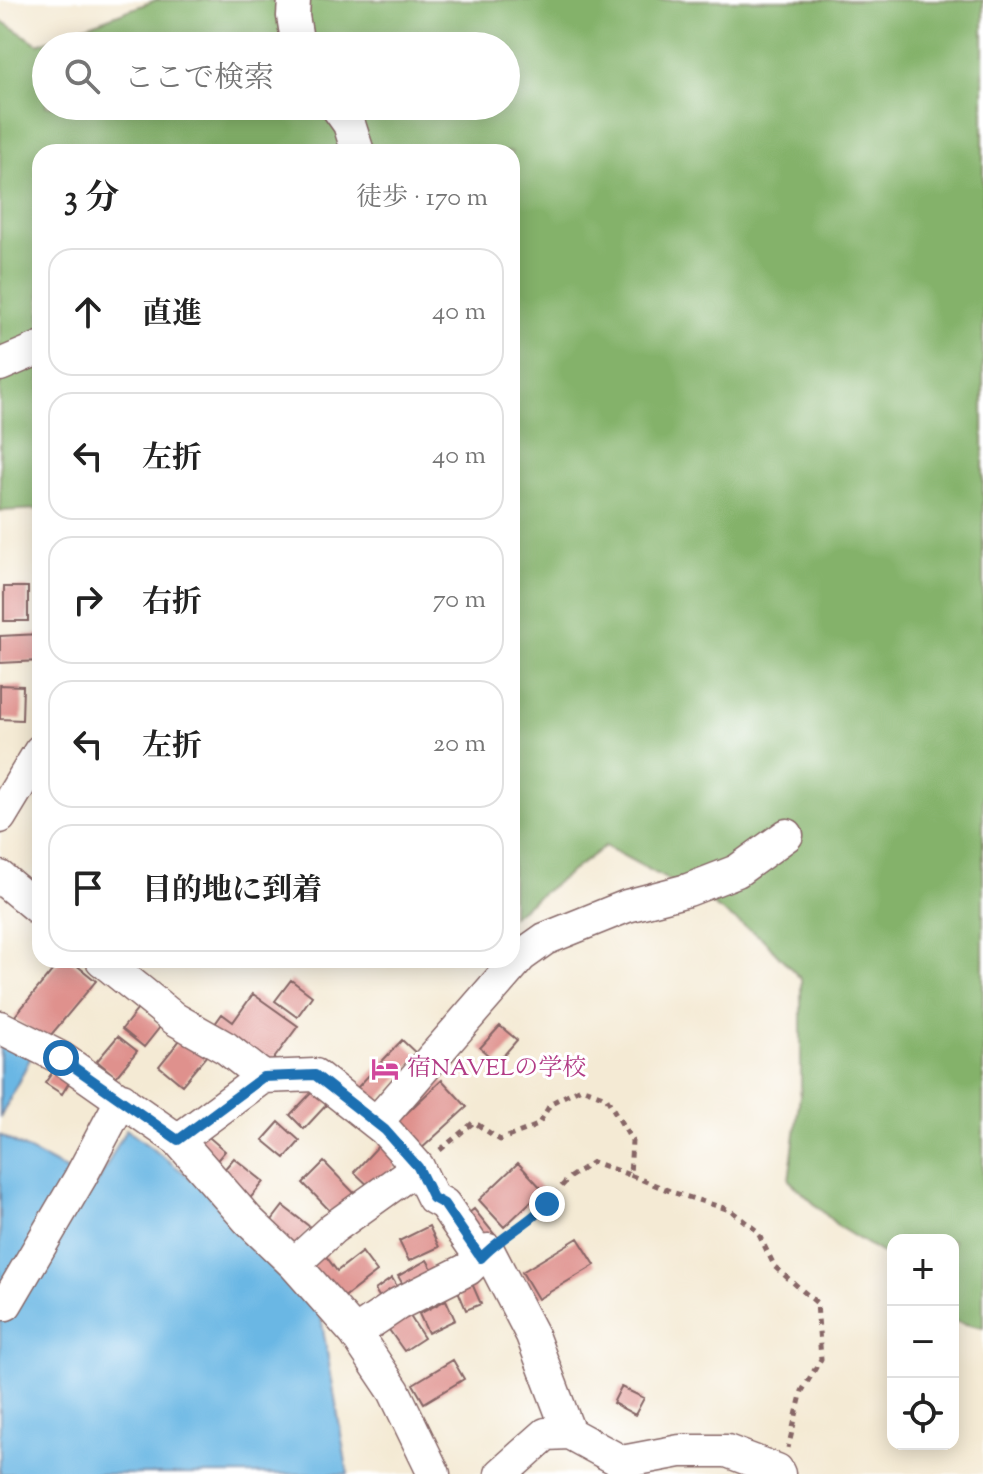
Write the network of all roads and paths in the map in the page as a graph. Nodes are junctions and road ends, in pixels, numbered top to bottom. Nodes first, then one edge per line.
1 (294, 0) edge
2 (296, 32) edge
3 (346, 120) edge
4 (355, 144) edge
5 (32, 351) edge
6 (0, 365) edge
7 (32, 764) edge
8 (0, 817) edge
9 (787, 835) dead end
10 (0, 877) edge
11 (32, 903) edge
12 (520, 957) edge
13 (112, 968) edge
14 (511, 968) edge
15 (0, 1027) edge
16 (263, 1077) junction
17 (122, 1099) junction
18 (376, 1123) junction
19 (178, 1140) junction
20 (418, 1167) junction
21 (630, 1175) junction
22 (485, 1254) junction
23 (294, 1264) junction
24 (6, 1304) dead end
25 (355, 1333) junction
26 (569, 1433) junction
27 (778, 1472) edge
28 (434, 1474) edge
29 (501, 1474) edge

1 - 2 street
3 - 4 street
5 - 6 street
7 - 8 street
9 - 12 street
10 - 11 street
13 - 16 street
14 - 18 street
15 - 17 street
16 - 18 street
16 - 19 street
17 - 19 street
17 - 24 street
18 - 20 street
19 - 23 street
20 - 21 path
20 - 22 street
20 - 23 street
21 - 22 path
21 - 27 path
22 - 25 street
22 - 26 street
23 - 25 street
25 - 28 street
26 - 27 street
26 - 29 street

